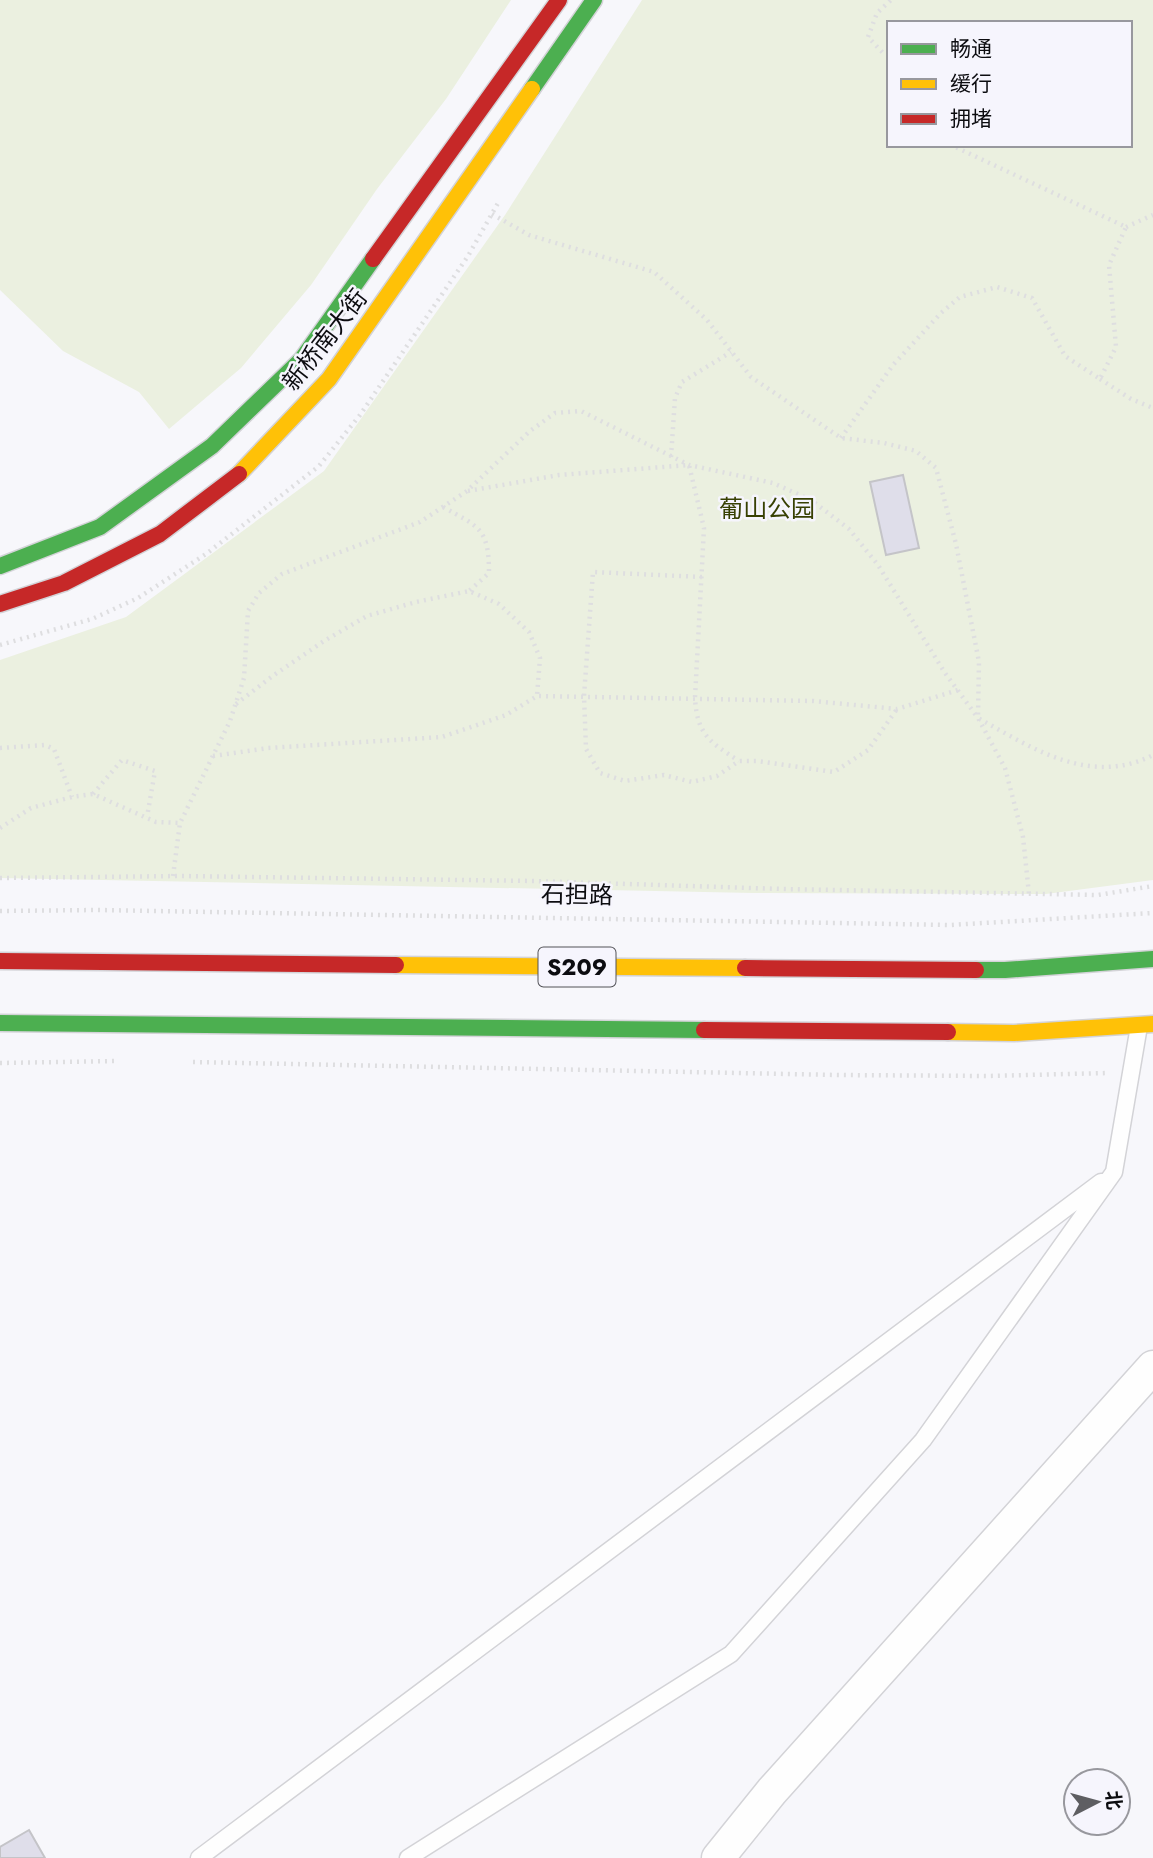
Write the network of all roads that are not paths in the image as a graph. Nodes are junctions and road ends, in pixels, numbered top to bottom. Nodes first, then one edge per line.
1 (559, 0) edge
2 (594, 0) edge
3 (0, 566) edge
4 (0, 604) edge
5 (1153, 959) edge
6 (0, 961) edge
7 (0, 1023) edge
8 (1146, 1025) edge
9 (1114, 1172) junction
10 (1153, 1367) edge
11 (199, 1858) edge
12 (408, 1858) edge
13 (718, 1858) edge

1 - 3 main road, 新桥南大街
2 - 4 main road, 新桥南大街
5 - 6 main road, S209
7 - 8 main road
8 - 9 lane
9 - 11 lane
9 - 12 lane
10 - 13 street

